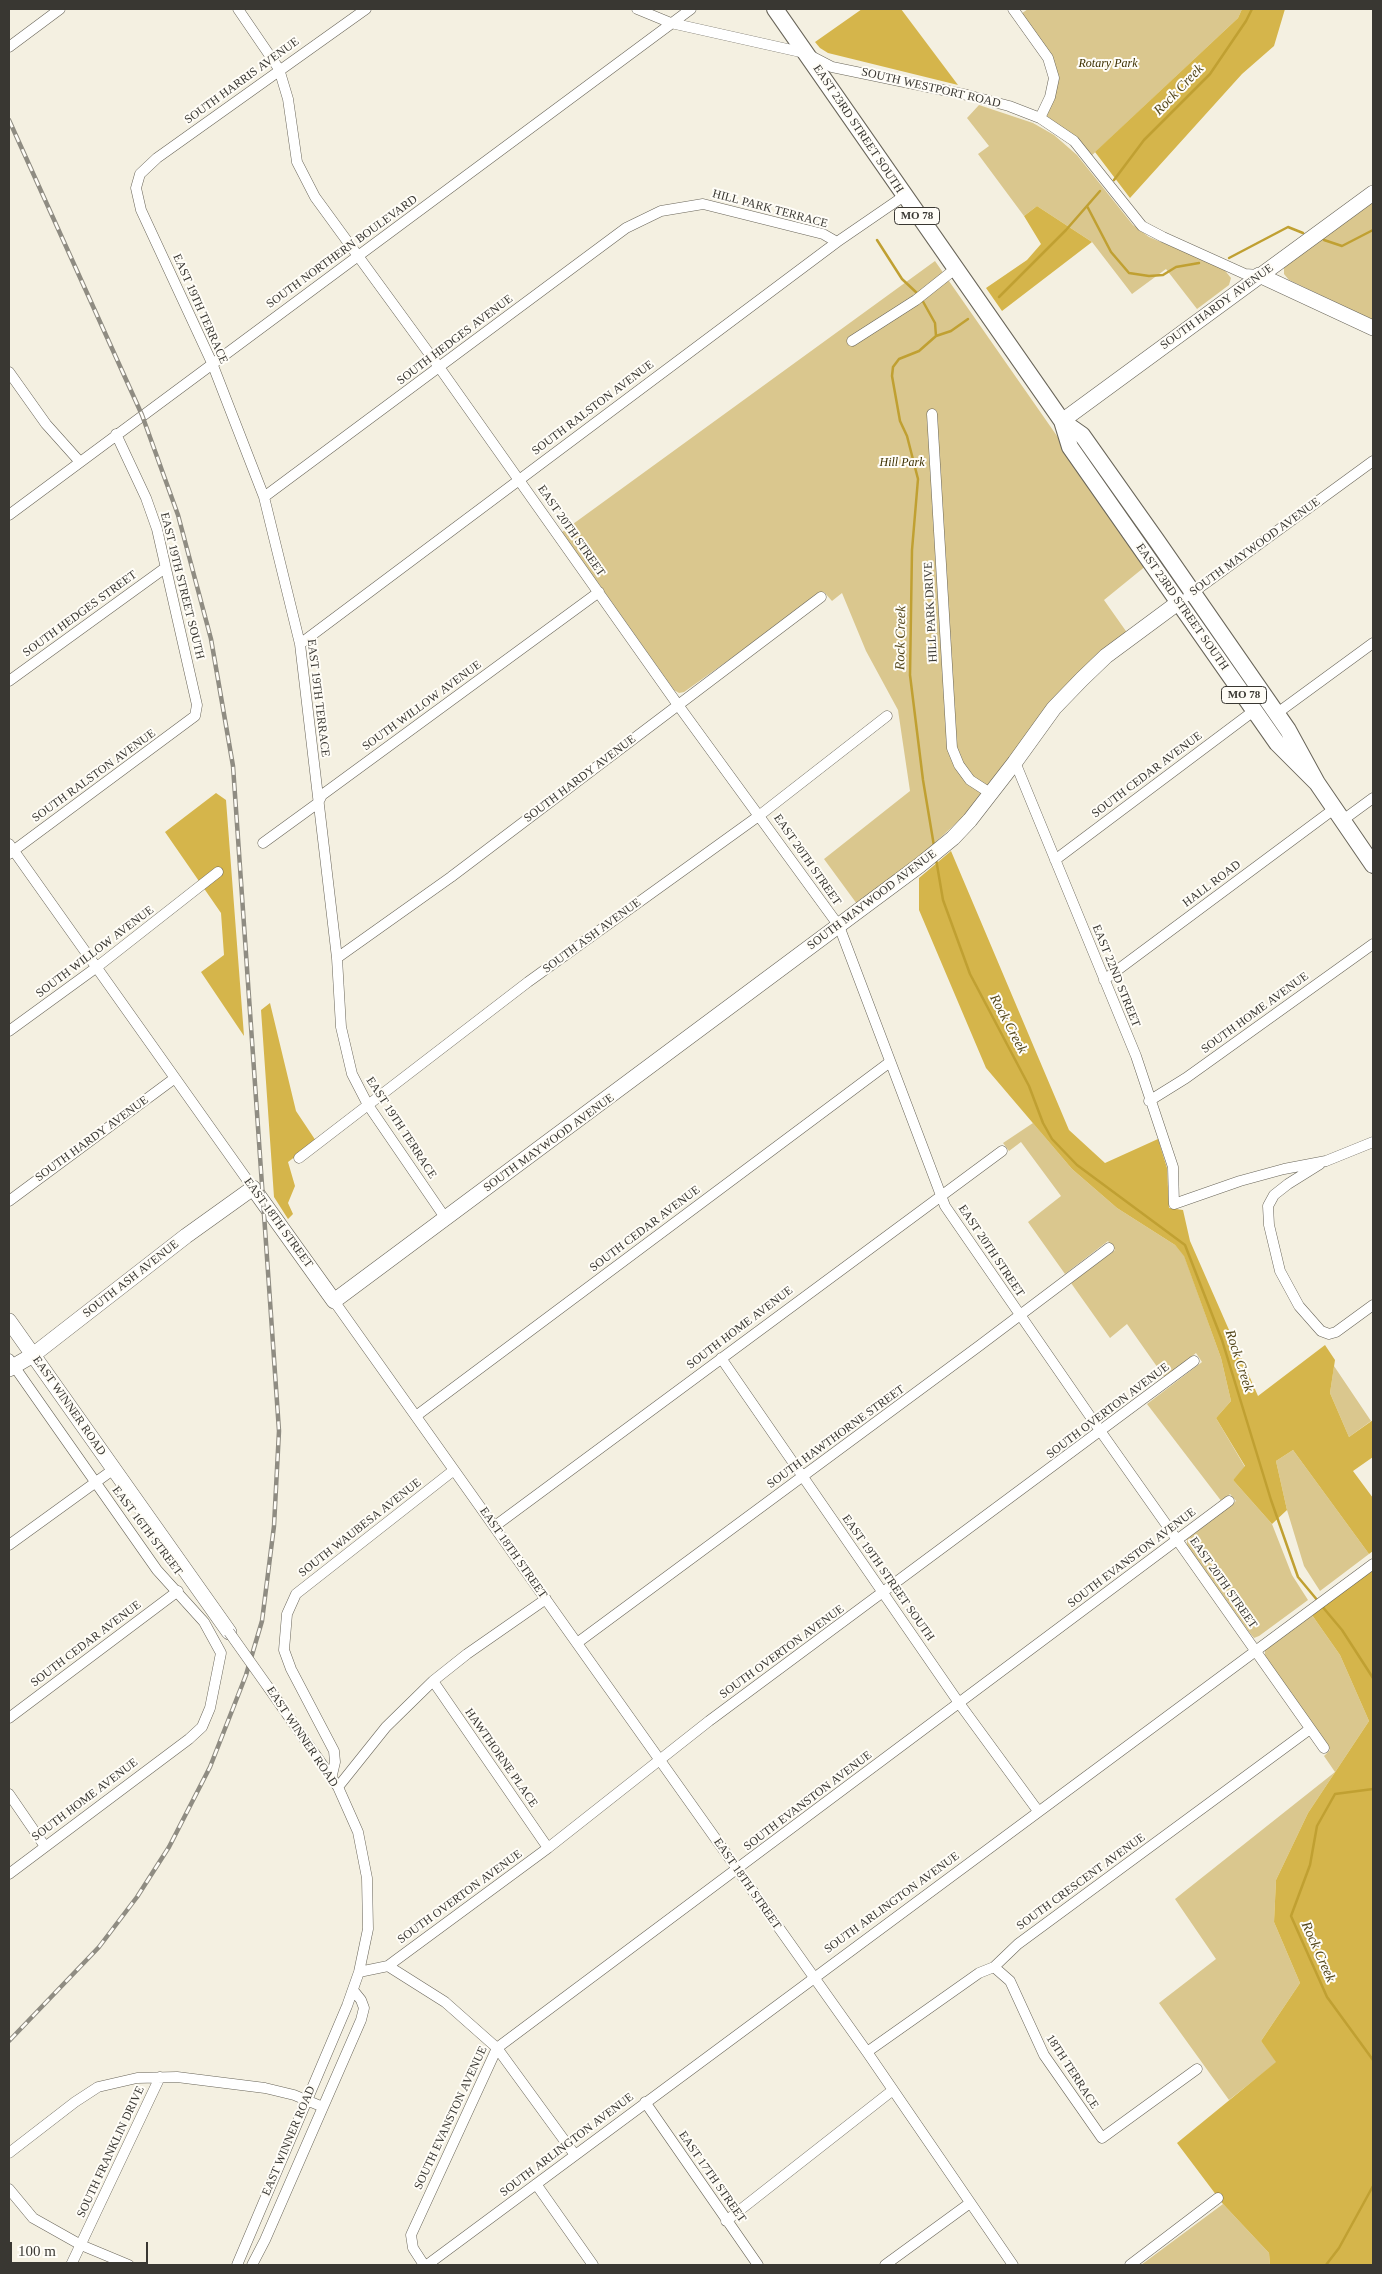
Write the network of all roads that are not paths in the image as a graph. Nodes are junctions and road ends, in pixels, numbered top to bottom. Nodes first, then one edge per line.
1 (60, 9) edge
2 (238, 9) edge
3 (366, 9) edge
4 (637, 9) edge
5 (691, 9) edge
6 (775, 9) edge
7 (1013, 9) edge
8 (671, 23) junction
9 (9, 47) edge
10 (805, 53) junction
11 (279, 69) junction
12 (1040, 118) junction
13 (138, 180) joint
14 (1373, 193) edge
15 (904, 196) junction
16 (665, 210) joint
17 (837, 242) junction
18 (357, 255) junction
19 (955, 269) junction
20 (1259, 276) junction
21 (1373, 328) edge
22 (852, 341) dead end
23 (212, 363) junction
24 (439, 367) junction
25 (9, 372) edge
26 (932, 414) dead end
27 (1062, 421) junction
28 (116, 434) junction
29 (1373, 461) edge
30 (80, 462) junction
31 (519, 478) junction
32 (264, 497) junction
33 (9, 514) edge
34 (165, 568) junction
35 (599, 592) junction
36 (822, 598) dead end
37 (1185, 598) junction
38 (1373, 643) edge
39 (300, 644) junction
40 (9, 681) edge
41 (678, 705) junction
42 (1254, 710) junction
43 (1276, 714) junction
44 (887, 716) dead end
45 (193, 719) joint
46 (1015, 762) junction
47 (1317, 783) junction
48 (990, 794) junction
49 (1373, 798) edge
50 (318, 802) junction
51 (1338, 815) junction
52 (760, 816) junction
53 (264, 842) dead end
54 (10, 849) edge
55 (1055, 860) junction
56 (1373, 865) edge
57 (218, 872) dead end
58 (838, 926) junction
59 (1373, 944) edge
60 (337, 958) junction
61 (98, 967) junction
62 (1104, 980) junction
63 (9, 1031) edge
64 (890, 1062) junction
65 (175, 1078) junction
66 (1149, 1101) junction
67 (368, 1105) junction
68 (1373, 1142) edge
69 (1002, 1151) dead end
70 (299, 1158) dead end
71 (1326, 1161) junction
72 (253, 1188) junction
73 (942, 1195) junction
74 (9, 1201) edge
75 (446, 1219) junction
76 (1109, 1248) dead end
77 (334, 1301) junction
78 (1373, 1305) edge
79 (1019, 1316) junction
80 (9, 1321) edge
81 (33, 1355) junction
82 (721, 1358) junction
83 (1194, 1362) dead end
84 (10, 1364) edge
85 (416, 1416) junction
86 (1100, 1432) junction
87 (114, 1468) junction
88 (454, 1470) junction
89 (802, 1477) junction
90 (94, 1482) junction
91 (1229, 1501) dead end
92 (495, 1526) junction
93 (1178, 1540) junction
94 (9, 1545) edge
95 (1373, 1564) edge
96 (178, 1591) junction
97 (883, 1593) junction
98 (546, 1599) junction
99 (229, 1632) joint
100 (577, 1643) junction
101 (1255, 1650) junction
102 (433, 1681) junction
103 (959, 1703) junction
104 (9, 1718) edge
105 (1310, 1729) junction
106 (177, 1748) joint
107 (1324, 1748) dead end
108 (659, 1762) junction
109 (334, 1783) junction
110 (9, 1794) edge
111 (1038, 1811) junction
112 (44, 1845) junction
113 (548, 1848) junction
114 (737, 1870) junction
115 (9, 1874) edge
116 (388, 1966) junction
117 (994, 1967) junction
118 (358, 1972) junction
119 (813, 1977) junction
120 (353, 1990) junction
121 (497, 2048) junction
122 (866, 2052) junction
123 (1198, 2069) dead end
124 (160, 2077) junction
125 (893, 2090) junction
126 (307, 2100) junction
127 (645, 2102) junction
128 (323, 2107) junction
129 (9, 2153) edge
130 (575, 2155) junction
131 (536, 2184) junction
132 (9, 2189) edge
133 (1218, 2198) dead end
134 (970, 2203) junction
135 (726, 2220) junction
136 (81, 2245) junction
137 (71, 2265) edge
138 (129, 2265) edge
139 (237, 2265) edge
140 (252, 2265) edge
141 (426, 2265) edge
142 (593, 2265) edge
143 (758, 2265) edge
144 (885, 2265) edge
145 (1013, 2265) edge
146 (1130, 2265) edge

1 - 9 street
2 - 11 street, EAST 20TH STREET
3 - 11 street, SOUTH HARRIS AVENUE
4 - 8 street, SOUTH WESTPORT ROAD
5 - 8 street, SOUTH NORTHERN BOULEVARD
6 - 10 main road, EAST 23RD STREET SOUTH / MO 78
7 - 12 street
8 - 10 street, SOUTH WESTPORT ROAD
8 - 18 street, SOUTH NORTHERN BOULEVARD
10 - 12 street, SOUTH WESTPORT ROAD
10 - 15 main road, EAST 23RD STREET SOUTH / MO 78
11 - 13 street, SOUTH HARRIS AVENUE
11 - 18 street, EAST 20TH STREET
12 - 20 street, SOUTH WESTPORT ROAD
13 - 23 street, EAST 19TH TERRACE
14 - 20 street, SOUTH HARDY AVENUE
15 - 17 street, SOUTH RALSTON AVENUE
15 - 19 main road, EAST 23RD STREET SOUTH / MO 78
16 - 17 street, HILL PARK TERRACE
16 - 24 street, SOUTH HEDGES AVENUE
17 - 31 street, SOUTH RALSTON AVENUE
18 - 23 street, SOUTH NORTHERN BOULEVARD
18 - 24 street, EAST 20TH STREET
19 - 22 street
19 - 27 main road, EAST 23RD STREET SOUTH / MO 78
20 - 21 street, SOUTH WESTPORT ROAD
20 - 27 street, SOUTH HARDY AVENUE
23 - 28 street, SOUTH NORTHERN BOULEVARD
23 - 32 street, EAST 19TH TERRACE
24 - 31 street, EAST 20TH STREET
24 - 32 street, SOUTH HEDGES AVENUE
25 - 30 street
26 - 48 street, HILL PARK DRIVE
27 - 37 main road, EAST 23RD STREET SOUTH / MO 78
28 - 30 street, SOUTH NORTHERN BOULEVARD
28 - 34 street, EAST 19TH STREET SOUTH
29 - 37 street, SOUTH MAYWOOD AVENUE
30 - 33 street, SOUTH NORTHERN BOULEVARD
31 - 35 street, EAST 20TH STREET
31 - 39 street, SOUTH RALSTON AVENUE
32 - 39 street, EAST 19TH TERRACE
34 - 40 street, SOUTH HEDGES STREET
34 - 45 street, EAST 19TH STREET SOUTH
35 - 41 street, EAST 20TH STREET
35 - 50 street, SOUTH WILLOW AVENUE
36 - 41 street, SOUTH HARDY AVENUE
37 - 42 main road, EAST 23RD STREET SOUTH / MO 78
37 - 43 main road, EAST 23RD STREET SOUTH / MO 78
37 - 46 street, SOUTH MAYWOOD AVENUE
38 - 43 street
39 - 50 street, EAST 19TH TERRACE
41 - 52 street, EAST 20TH STREET
41 - 60 street, SOUTH HARDY AVENUE
42 - 47 main road, EAST 23RD STREET SOUTH / MO 78
42 - 55 street, SOUTH CEDAR AVENUE
43 - 47 main road, EAST 23RD STREET SOUTH / MO 78
44 - 52 street, SOUTH ASH AVENUE
45 - 54 street, SOUTH RALSTON AVENUE
46 - 48 street, SOUTH MAYWOOD AVENUE
46 - 55 street, EAST 22ND STREET
47 - 51 main road, EAST 23RD STREET SOUTH / MO 78
48 - 58 street, SOUTH MAYWOOD AVENUE
49 - 51 street, HALL ROAD
50 - 53 street, SOUTH WILLOW AVENUE
50 - 60 street, EAST 19TH TERRACE
51 - 56 main road, EAST 23RD STREET SOUTH / MO 78
51 - 62 street, HALL ROAD
52 - 58 street, EAST 20TH STREET
52 - 67 street, SOUTH ASH AVENUE
54 - 61 street, EAST 18TH STREET
55 - 62 street, EAST 22ND STREET
57 - 61 street, SOUTH WILLOW AVENUE
58 - 64 street, EAST 20TH STREET
58 - 75 street, SOUTH MAYWOOD AVENUE
59 - 66 street, SOUTH HOME AVENUE
60 - 67 street, EAST 19TH TERRACE
61 - 63 street, SOUTH WILLOW AVENUE
61 - 65 street, EAST 18TH STREET
62 - 66 street, EAST 22ND STREET
64 - 73 street, EAST 20TH STREET
64 - 85 street, SOUTH CEDAR AVENUE
65 - 72 street, EAST 18TH STREET
65 - 74 street, SOUTH HARDY AVENUE
66 - 71 street, EAST 22ND STREET
67 - 70 street, SOUTH ASH AVENUE
67 - 75 street, EAST 19TH TERRACE
68 - 71 street
69 - 73 street, SOUTH HOME AVENUE
71 - 78 street
72 - 77 street, EAST 18TH STREET
72 - 81 street, SOUTH ASH AVENUE
73 - 79 street, EAST 20TH STREET
73 - 82 street, SOUTH HOME AVENUE
75 - 77 street, SOUTH MAYWOOD AVENUE
76 - 79 street, SOUTH HAWTHORNE STREET
77 - 85 street, EAST 18TH STREET
79 - 86 street, EAST 20TH STREET
79 - 89 street, SOUTH HAWTHORNE STREET
80 - 81 street, EAST WINNER ROAD
81 - 84 street, SOUTH ASH AVENUE
81 - 87 street, EAST WINNER ROAD
82 - 89 street, EAST 19TH STREET SOUTH
82 - 92 street, SOUTH HOME AVENUE
83 - 86 street, SOUTH OVERTON AVENUE
84 - 90 street, EAST 16TH STREET
85 - 88 street, EAST 18TH STREET
86 - 93 street, EAST 20TH STREET
86 - 97 street, SOUTH OVERTON AVENUE
87 - 90 street
87 - 99 street, EAST WINNER ROAD
88 - 92 street, EAST 18TH STREET
88 - 109 street, SOUTH WAUBESA AVENUE
89 - 97 street, EAST 19TH STREET SOUTH
89 - 100 street, SOUTH HAWTHORNE STREET
90 - 94 street
90 - 96 street, EAST 16TH STREET
91 - 93 street, SOUTH EVANSTON AVENUE
92 - 98 street, EAST 18TH STREET
93 - 101 street, EAST 20TH STREET
93 - 103 street, SOUTH EVANSTON AVENUE
95 - 101 street, SOUTH ARLINGTON AVENUE
96 - 104 street, SOUTH CEDAR AVENUE
96 - 106 street, EAST 16TH STREET
97 - 103 street, EAST 19TH STREET SOUTH
97 - 108 street, SOUTH OVERTON AVENUE
98 - 100 street, EAST 18TH STREET
98 - 102 street
99 - 109 street, EAST WINNER ROAD, bridge
100 - 108 street, EAST 18TH STREET
101 - 105 street, EAST 20TH STREET
101 - 111 street, SOUTH ARLINGTON AVENUE
102 - 109 street
102 - 113 street, HAWTHORNE PLACE
103 - 111 street, EAST 19TH STREET SOUTH
103 - 114 street, SOUTH EVANSTON AVENUE
105 - 107 street, EAST 20TH STREET
105 - 117 street, SOUTH CRESCENT AVENUE
106 - 112 street, SOUTH HOME AVENUE
108 - 113 street, SOUTH OVERTON AVENUE
108 - 114 street, EAST 18TH STREET
109 - 118 street, EAST WINNER ROAD
110 - 112 street
111 - 119 street, SOUTH ARLINGTON AVENUE
112 - 115 street, SOUTH HOME AVENUE
113 - 116 street, SOUTH OVERTON AVENUE
114 - 119 street, EAST 18TH STREET
114 - 121 street, SOUTH EVANSTON AVENUE
116 - 118 street
116 - 121 street
117 - 122 street, SOUTH CRESCENT AVENUE
117 - 123 street, 18TH TERRACE
118 - 120 street, EAST WINNER ROAD
119 - 122 street, EAST 18TH STREET
119 - 127 street, SOUTH ARLINGTON AVENUE
120 - 126 street, EAST WINNER ROAD
120 - 128 street
121 - 130 street
121 - 141 street, SOUTH EVANSTON AVENUE
122 - 125 street, EAST 18TH STREET
124 - 126 street
124 - 129 street
124 - 136 street, SOUTH FRANKLIN DRIVE
125 - 134 street, EAST 18TH STREET
125 - 135 street
126 - 128 street
126 - 139 street, EAST WINNER ROAD
127 - 130 street, SOUTH ARLINGTON AVENUE
127 - 135 street, EAST 17TH STREET
128 - 140 street
130 - 131 street, SOUTH ARLINGTON AVENUE
131 - 141 street, SOUTH ARLINGTON AVENUE
131 - 142 street
132 - 136 street
133 - 146 street
134 - 144 street
134 - 145 street, EAST 18TH STREET
135 - 143 street, EAST 17TH STREET
136 - 137 street, SOUTH FRANKLIN DRIVE
136 - 138 street

